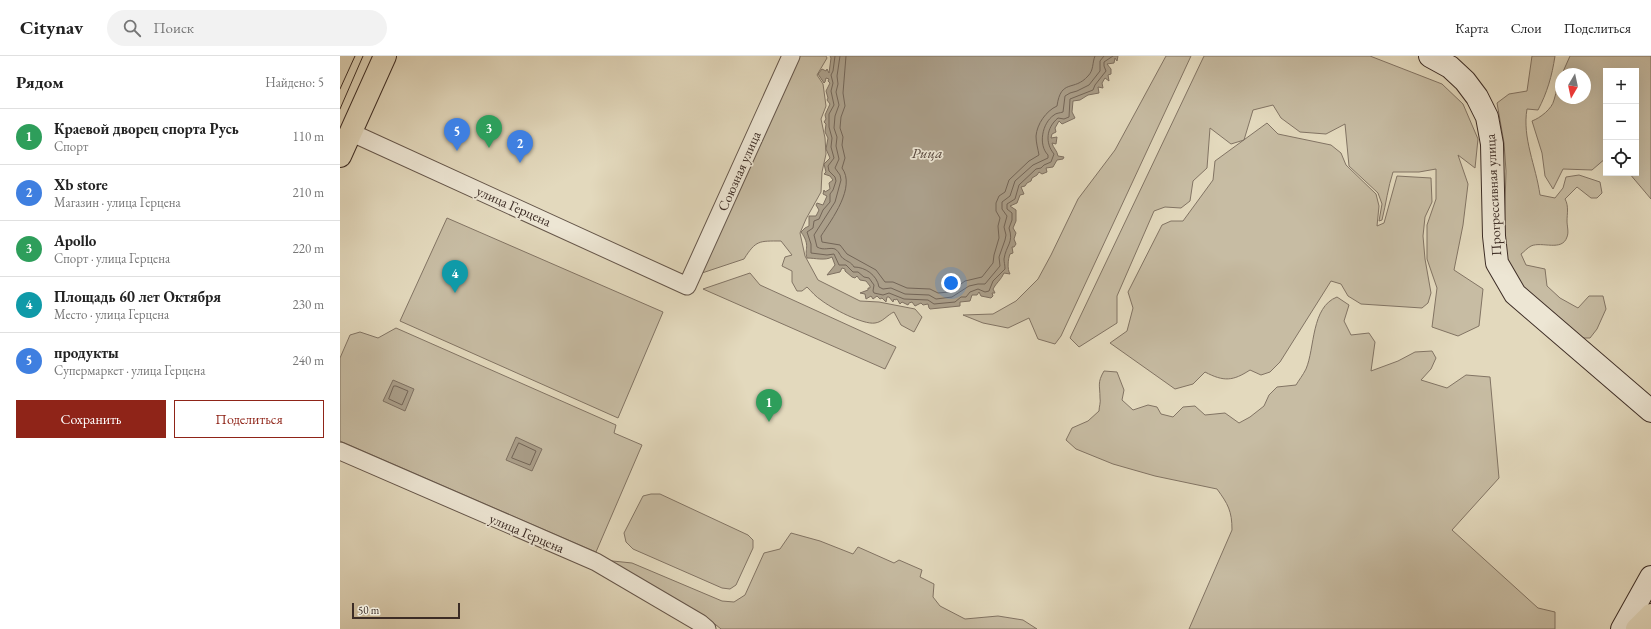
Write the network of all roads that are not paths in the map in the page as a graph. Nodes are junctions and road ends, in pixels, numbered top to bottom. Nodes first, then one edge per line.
1 (385, 56) edge
2 (791, 56) edge
3 (1430, 56) edge
4 (345, 130) edge
5 (340, 156) edge
6 (687, 286) joint
7 (1651, 410) edge
8 (340, 451) edge
9 (1651, 577) edge
10 (1651, 615) edge
11 (707, 629) edge
12 (1622, 629) edge
13 (1637, 629) edge

1 - 4 main road
2 - 6 street, Союзная улица
3 - 7 street, Прогрессивная улица
4 - 5 main road
4 - 6 street, улица Герцена
8 - 11 street, улица Герцена
9 - 12 street
10 - 13 main road

